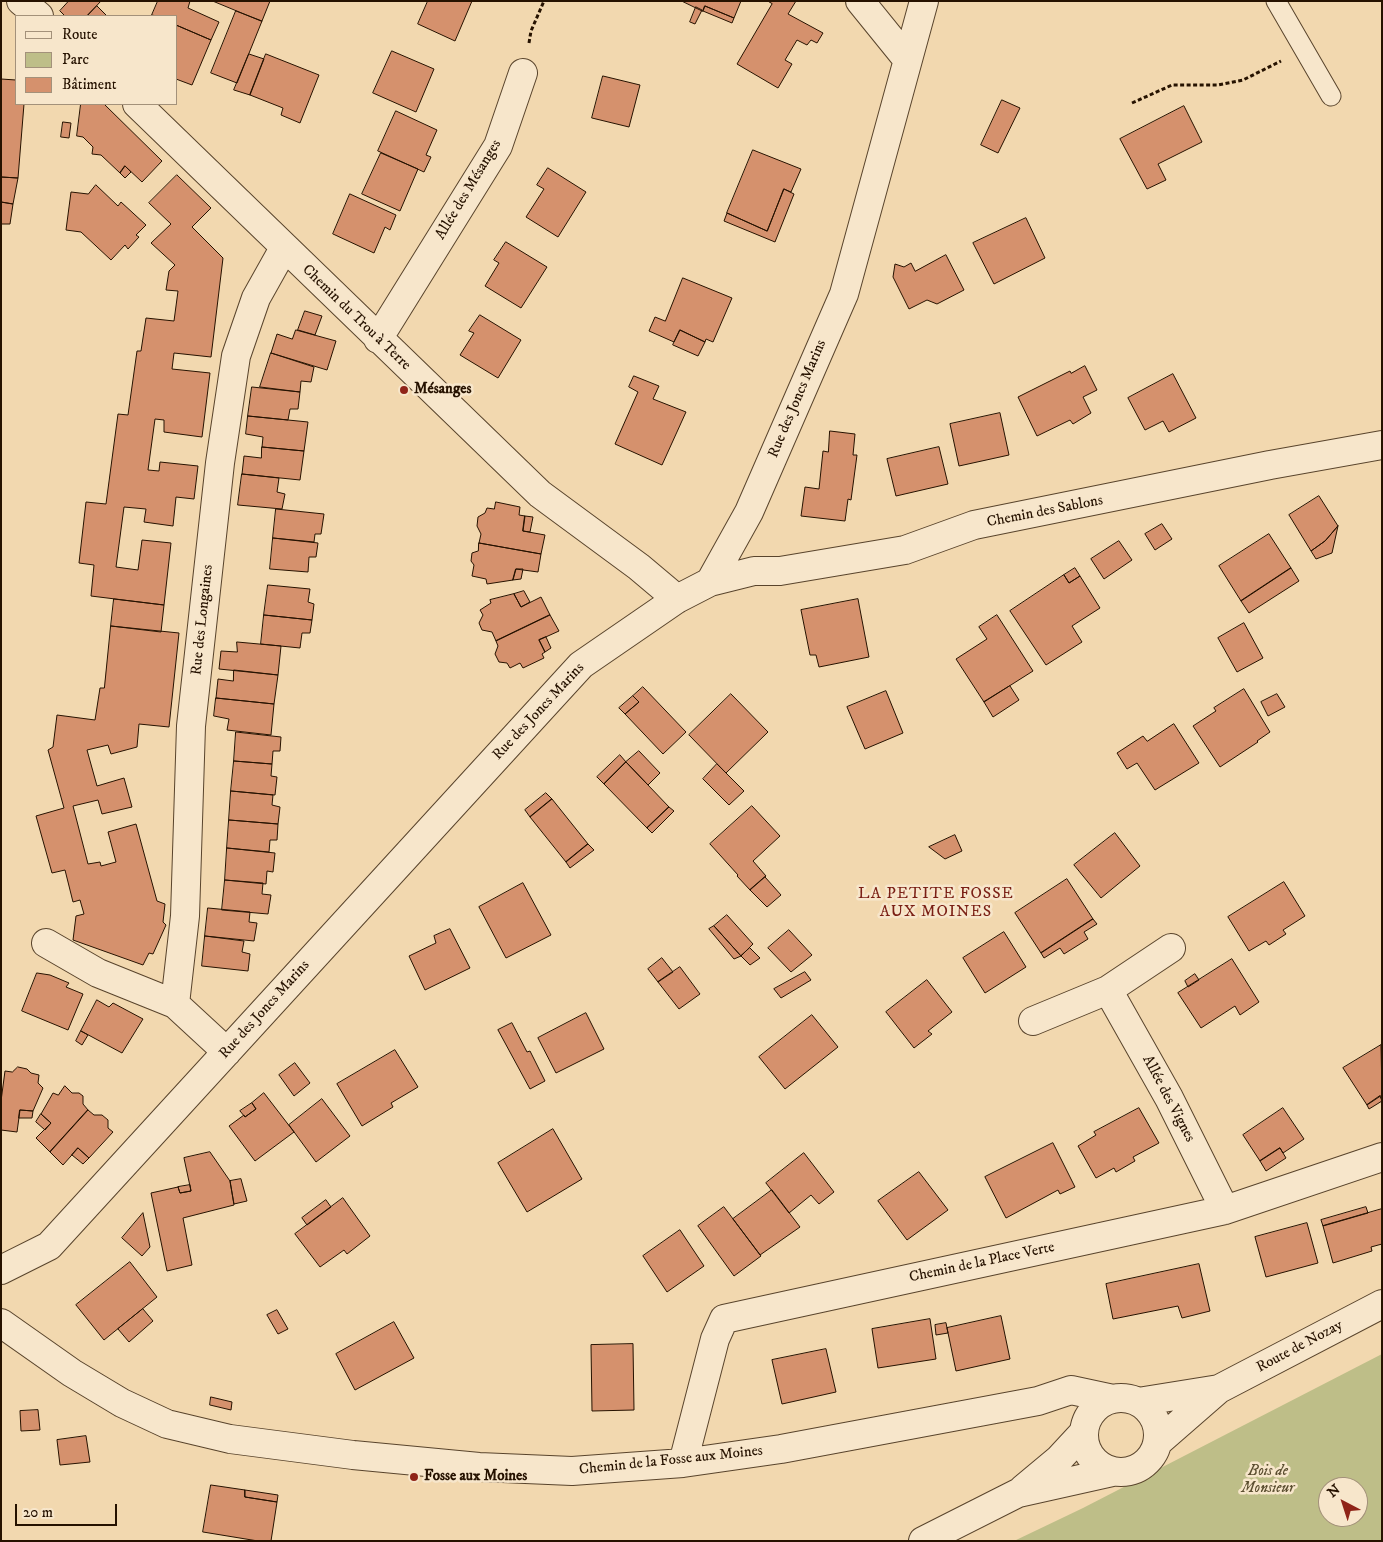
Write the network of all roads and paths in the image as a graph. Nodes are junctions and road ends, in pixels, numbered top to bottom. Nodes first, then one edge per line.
1 (21, 1) edge
2 (544, 1) edge
3 (860, 1) edge
4 (924, 1) edge
5 (1276, 1) edge
6 (38, 15) edge
7 (1304, 49) junction
8 (907, 58) junction
9 (523, 73) joint
10 (1331, 96) dead end
11 (1132, 103) dead end
12 (137, 105) edge
13 (284, 248) junction
14 (378, 340) junction
15 (1382, 445) edge
16 (710, 582) junction
17 (677, 599) junction
18 (46, 943) dead end
19 (1171, 948) dead end
20 (1108, 990) junction
21 (175, 1004) junction
22 (1033, 1022) dead end
23 (227, 1052) junction
24 (1382, 1157) edge
25 (1225, 1210) junction
26 (1, 1270) edge
27 (1382, 1304) edge
28 (1, 1323) edge
29 (1219, 1389) junction
30 (1038, 1401) junction
31 (1126, 1401) junction
32 (1086, 1426) junction
33 (1157, 1443) junction
34 (683, 1463) junction
35 (1112, 1472) junction
36 (1018, 1493) junction
37 (923, 1541) edge

1 - 6 street
2 - 9 path
3 - 8 street
4 - 8 street, Rue des Joncs Marins
5 - 7 lane
7 - 10 lane
7 - 11 path
8 - 16 street, Rue des Joncs Marins
9 - 14 street, Allée des Mésanges
12 - 13 street, Chemin du Trou à Terre
13 - 14 street, Chemin du Trou à Terre
13 - 21 street, Rue des Longaines
14 - 17 street, Chemin du Trou à Terre
15 - 16 street, Chemin des Sablons
16 - 17 street, Rue des Joncs Marins
17 - 23 street, Rue des Joncs Marins
18 - 21 street
19 - 20 street
20 - 22 street
20 - 25 street, Allée des Vignes
21 - 23 street
23 - 26 street, Rue des Joncs Marins
24 - 25 street, Chemin de la Place Verte
25 - 34 street, Chemin de la Place Verte
27 - 29 street, Route de Nozay
28 - 34 street, Chemin de la Fosse aux Moines
29 - 31 street, Route de Nozay
29 - 33 street, Route de Nozay
30 - 31 street, Chemin de la Fosse aux Moines
30 - 32 street
30 - 34 street, Chemin de la Fosse aux Moines
31 - 32 street
31 - 33 street
32 - 35 street
32 - 36 street
33 - 35 street
35 - 36 street
36 - 37 street

